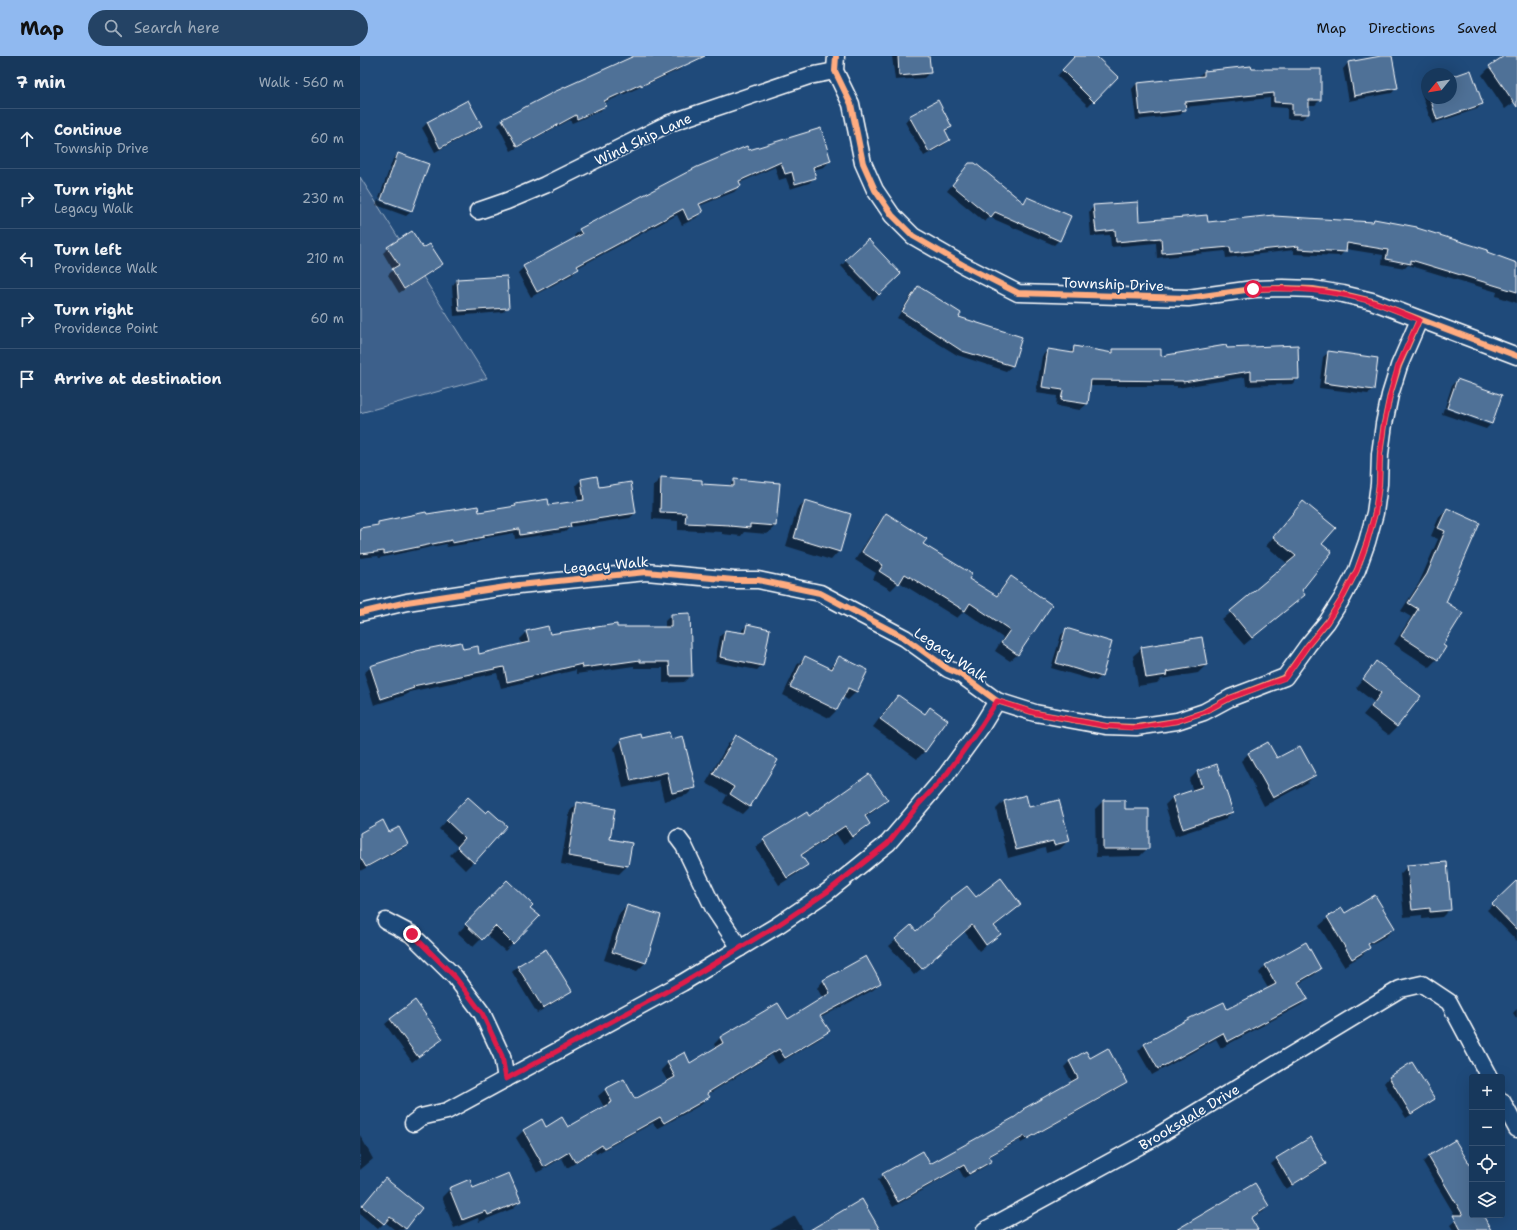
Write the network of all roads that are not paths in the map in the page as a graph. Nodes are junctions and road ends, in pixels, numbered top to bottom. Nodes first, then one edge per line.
1 (835, 64) edge
2 (478, 211) dead end
3 (1419, 320) junction
4 (1517, 356) edge
5 (360, 613) edge
6 (997, 701) junction
7 (678, 838) dead end
8 (386, 921) dead end
9 (740, 948) junction
10 (1487, 1074) edge
11 (506, 1079) junction
12 (1505, 1107) edge
13 (413, 1123) dead end
14 (1517, 1129) edge
15 (985, 1230) edge

1 - 2 street, Wind Ship Lane
1 - 3 street, Township Drive
3 - 4 street, Township Drive
3 - 6 street, Legacy Walk
5 - 6 street, Legacy Walk
6 - 9 street
7 - 9 street
8 - 11 street
9 - 11 street
10 - 15 street, Brooksdale Drive
11 - 13 street
12 - 14 street

